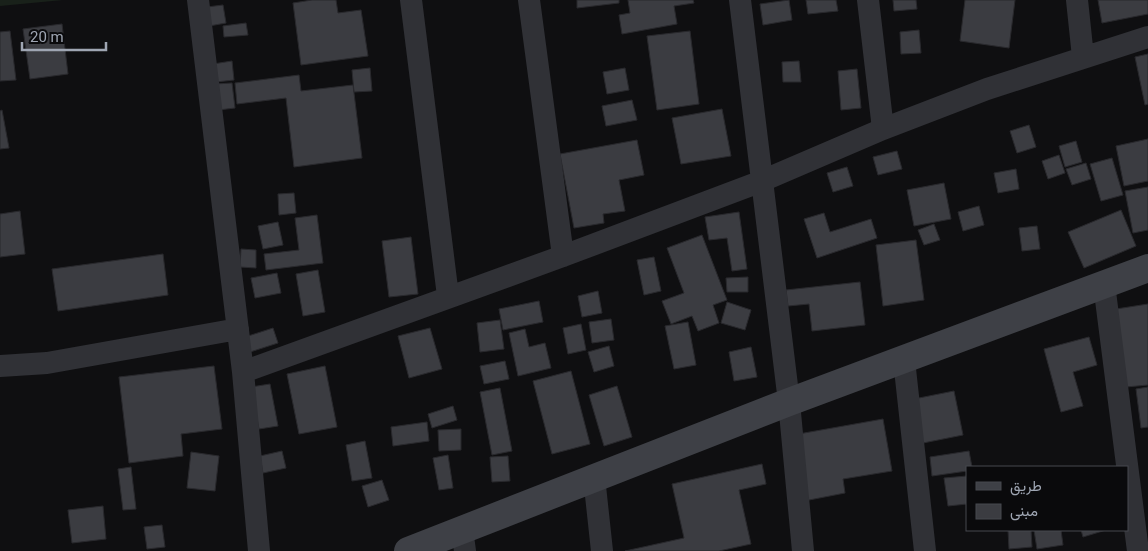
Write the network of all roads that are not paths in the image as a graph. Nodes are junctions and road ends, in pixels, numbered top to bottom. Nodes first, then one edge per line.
1 (198, 0) edge
2 (411, 0) edge
3 (529, 0) edge
4 (740, 0) edge
5 (868, 0) edge
6 (1077, 0) edge
7 (1148, 37) edge
8 (1083, 57) junction
9 (883, 129) junction
10 (762, 180) junction
11 (564, 256) junction
12 (1148, 268) edge
13 (1104, 284) junction
14 (448, 296) junction
15 (238, 329) junction
16 (904, 360) junction
17 (0, 366) edge
18 (243, 372) junction
19 (789, 402) junction
20 (1127, 466) edge
21 (1128, 472) edge
22 (594, 477) junction
23 (464, 540) edge
24 (260, 551) edge
25 (408, 551) edge
26 (602, 551) edge
27 (803, 551) edge
28 (925, 551) edge
29 (1138, 551) edge

1 - 15 street
2 - 14 street
3 - 11 street
4 - 10 street
5 - 9 street
6 - 8 street
7 - 8 street
8 - 9 street
9 - 10 street
10 - 11 street
10 - 19 street
11 - 14 street
12 - 13 street
13 - 16 street
13 - 20 street
14 - 18 street
15 - 17 street
15 - 18 street
16 - 19 street
16 - 28 street
18 - 24 street
19 - 22 street
19 - 27 street
21 - 29 street
22 - 23 street
22 - 26 street
23 - 25 street

